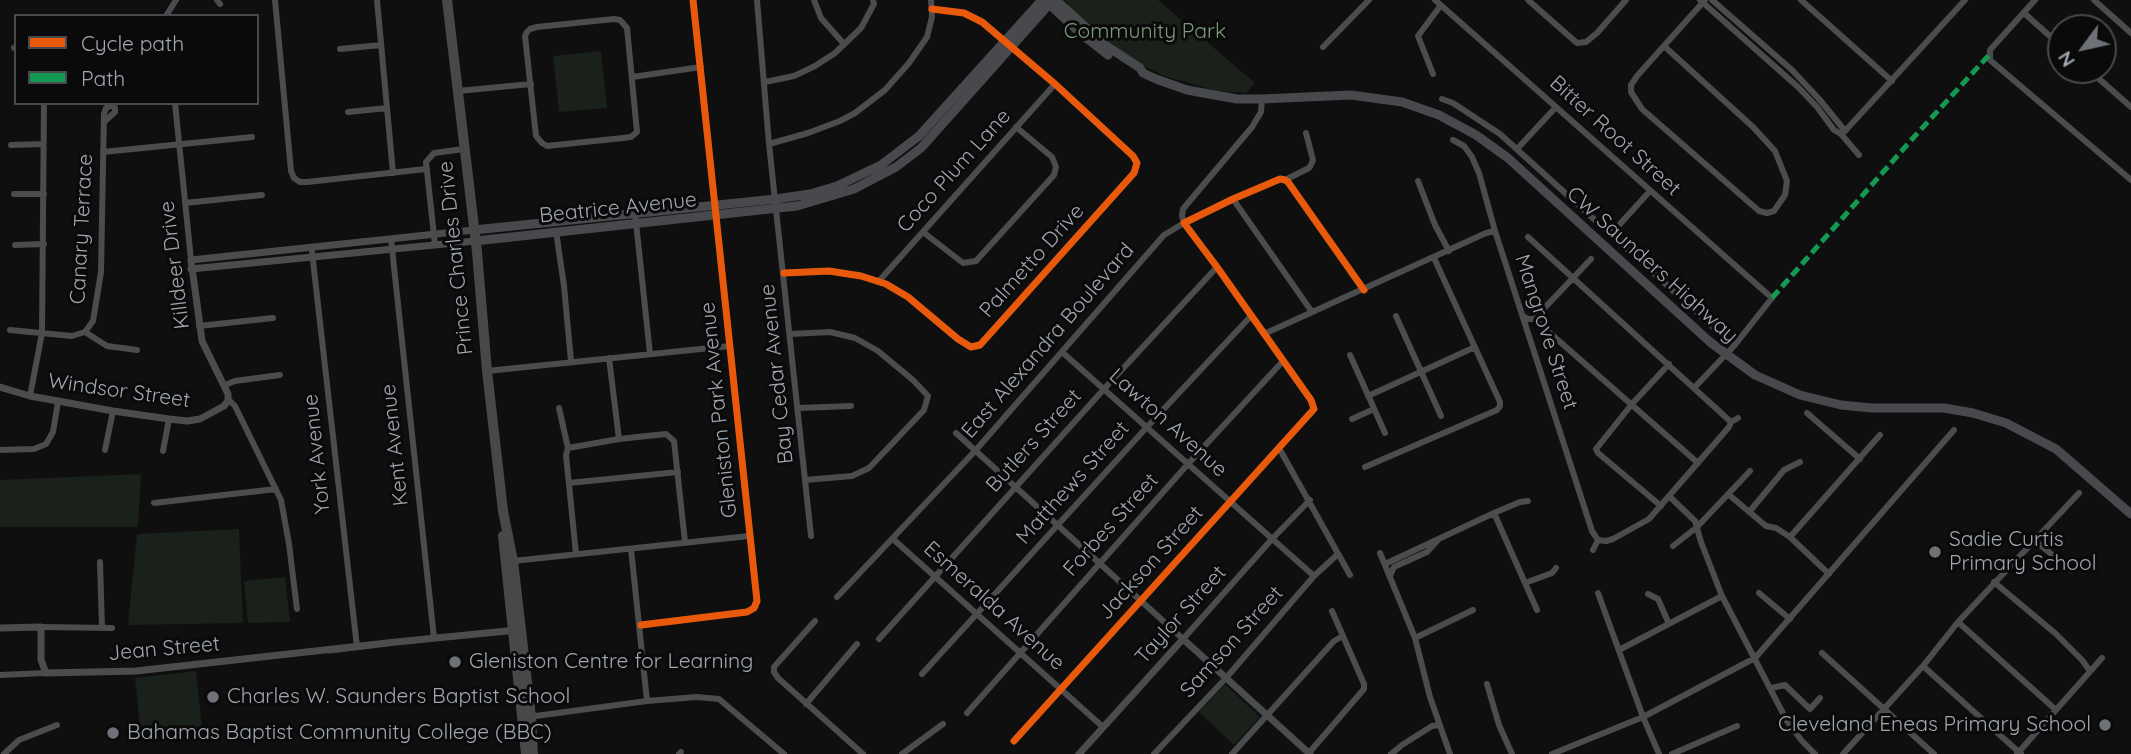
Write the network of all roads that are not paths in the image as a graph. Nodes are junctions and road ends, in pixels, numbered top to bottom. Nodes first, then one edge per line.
1 (275, 0) edge
2 (377, 0) edge
3 (447, 0) edge
4 (693, 0) edge
5 (757, 0) edge
6 (814, 0) edge
7 (873, 0) edge
8 (931, 0) edge
9 (1368, 0) edge
10 (1528, 0) edge
11 (1712, 0) edge
12 (1801, 0) edge
13 (1965, 0) edge
14 (2035, 0) edge
15 (2094, 0) edge
16 (1049, 1) edge
17 (1703, 1) edge
18 (1621, 2) edge
19 (1438, 3) edge
20 (932, 9) junction
21 (2024, 13) junction
22 (2131, 33) edge
23 (2047, 34) edge
24 (844, 44) junction
25 (1008, 44) junction
26 (381, 45) junction
27 (1323, 47) dead end
28 (1664, 47) junction
29 (340, 49) dead end
30 (701, 68) junction
31 (1433, 74) dead end
32 (632, 76) junction
33 (1892, 80) junction
34 (765, 82) junction
35 (531, 84) junction
36 (1055, 84) junction
37 (2104, 84) edge
38 (458, 91) junction
39 (1262, 99) junction
40 (1441, 99) dead end
41 (44, 105) edge
42 (175, 105) edge
43 (1556, 107) junction
44 (2131, 107) edge
45 (387, 108) junction
46 (348, 112) dead end
47 (104, 122) dead end
48 (1016, 127) junction
49 (1843, 132) junction
50 (1306, 133) dead end
51 (252, 137) dead end
52 (1453, 141) dead end
53 (43, 144) junction
54 (769, 144) junction
55 (12, 145) dead end
56 (179, 145) junction
57 (464, 149) junction
58 (1517, 149) junction
59 (103, 152) junction
60 (1524, 155) junction
61 (1859, 155) dead end
62 (1516, 165) junction
63 (426, 169) junction
64 (393, 173) junction
65 (1284, 180) junction
66 (2131, 180) edge
67 (1418, 181) dead end
68 (1650, 191) junction
69 (14, 194) dead end
70 (44, 194) junction
71 (262, 195) dead end
72 (1233, 199) junction
73 (185, 203) junction
74 (776, 204) junction
75 (717, 210) junction
76 (636, 218) junction
77 (1184, 223) junction
78 (555, 227) junction
79 (1495, 231) junction
80 (923, 232) junction
81 (434, 234) junction
82 (475, 235) junction
83 (1610, 235) junction
84 (1528, 237) dead end
85 (391, 239) junction
86 (44, 244) junction
87 (15, 245) dead end
88 (435, 245) junction
89 (311, 247) junction
90 (392, 249) junction
91 (1448, 251) junction
92 (1628, 251) junction
93 (313, 257) junction
94 (1434, 258) junction
95 (1591, 258) dead end
96 (191, 260) junction
97 (1620, 261) junction
98 (1217, 267) junction
99 (1646, 267) junction
100 (191, 269) junction
101 (784, 273) junction
102 (1574, 277) junction
103 (1638, 277) junction
104 (879, 281) junction
105 (1364, 290) junction
106 (1673, 291) junction
107 (1664, 301) junction
108 (1312, 312) junction
109 (1251, 316) junction
110 (1395, 316) dead end
111 (1523, 316) junction
112 (274, 318) dead end
113 (1534, 319) junction
114 (199, 326) junction
115 (10, 330) dead end
116 (85, 332) junction
117 (42, 333) junction
118 (790, 334) junction
119 (1264, 334) junction
120 (730, 346) junction
121 (1734, 346) junction
122 (1475, 347) junction
123 (137, 350) dead end
124 (1062, 352) junction
125 (650, 354) junction
126 (1350, 355) dead end
127 (1726, 355) junction
128 (609, 358) junction
129 (571, 361) junction
130 (1283, 361) junction
131 (1669, 364) junction
132 (487, 371) junction
133 (1421, 372) junction
134 (280, 375) dead end
135 (225, 385) junction
136 (0, 387) edge
137 (1694, 388) junction
138 (1104, 389) junction
139 (30, 396) junction
140 (1368, 396) junction
141 (228, 399) junction
142 (58, 401) junction
143 (1632, 404) junction
144 (851, 406) dead end
145 (559, 408) dead end
146 (798, 408) junction
147 (1374, 409) junction
148 (113, 411) junction
149 (1807, 413) dead end
150 (1441, 416) dead end
151 (169, 419) junction
152 (1352, 419) dead end
153 (1147, 427) junction
154 (1954, 430) dead end
155 (956, 433) dead end
156 (1385, 433) dead end
157 (1880, 435) dead end
158 (619, 439) junction
159 (568, 448) junction
160 (1279, 448) junction
161 (0, 450) edge
162 (105, 450) dead end
163 (163, 451) dead end
164 (975, 451) junction
165 (1860, 459) junction
166 (1800, 462) dead end
167 (1698, 463) junction
168 (1188, 464) junction
169 (1365, 467) dead end
170 (1750, 471) dead end
171 (678, 472) junction
172 (805, 480) junction
173 (569, 483) junction
174 (1016, 488) junction
175 (276, 489) junction
176 (2079, 493) dead end
177 (1728, 494) junction
178 (1670, 496) junction
179 (1310, 500) junction
180 (1230, 501) junction
181 (1528, 501) dead end
182 (154, 503) dead end
183 (1661, 506) junction
184 (503, 511) junction
185 (1751, 511) junction
186 (1494, 513) junction
187 (2131, 514) edge
188 (1058, 526) junction
189 (1697, 527) junction
190 (749, 536) junction
191 (811, 536) dead end
192 (1790, 537) junction
193 (1272, 538) junction
194 (893, 539) junction
195 (1440, 539) junction
196 (1598, 540) junction
197 (2034, 540) junction
198 (685, 542) junction
199 (1673, 546) dead end
200 (632, 549) junction
201 (1593, 550) dead end
202 (1380, 553) dead end
203 (576, 554) junction
204 (1338, 554) junction
205 (513, 561) junction
206 (100, 562) dead end
207 (1100, 564) junction
208 (1385, 564) junction
209 (1556, 568) dead end
210 (2071, 570) dead end
211 (1829, 574) junction
212 (1350, 575) dead end
213 (1314, 576) junction
214 (936, 577) junction
215 (1390, 578) junction
216 (1994, 582) junction
217 (1525, 583) junction
218 (1598, 593) dead end
219 (1759, 593) dead end
220 (1648, 594) dead end
221 (1723, 596) junction
222 (837, 597) dead end
223 (1141, 601) junction
224 (297, 609) dead end
225 (1473, 610) dead end
226 (1537, 610) dead end
227 (1332, 611) dead end
228 (977, 614) junction
229 (1790, 619) junction
230 (814, 621) dead end
231 (1958, 622) junction
232 (1669, 624) junction
233 (641, 625) junction
234 (0, 628) edge
235 (41, 628) junction
236 (102, 628) junction
237 (112, 628) dead end
238 (516, 630) junction
239 (1343, 636) junction
240 (434, 638) junction
241 (1415, 638) junction
242 (879, 639) dead end
243 (1183, 639) junction
244 (857, 645) dead end
245 (357, 647) junction
246 (1619, 650) junction
247 (1020, 653) junction
248 (1822, 653) dead end
249 (1755, 658) junction
250 (2102, 658) dead end
251 (1923, 666) junction
252 (2090, 671) junction
253 (46, 673) junction
254 (922, 674) dead end
255 (0, 675) edge
256 (1226, 678) junction
257 (1487, 684) dead end
258 (1771, 688) junction
259 (1061, 689) junction
260 (1820, 698) dead end
261 (648, 701) junction
262 (806, 704) junction
263 (1884, 709) junction
264 (2056, 710) junction
265 (967, 713) dead end
266 (1267, 715) junction
267 (526, 717) junction
268 (1643, 717) junction
269 (57, 724) dead end
270 (943, 724) dead end
271 (1439, 725) junction
272 (1737, 726) dead end
273 (1103, 727) junction
274 (1014, 741) dead end
275 (2019, 753) edge
276 (4, 754) edge
277 (526, 754) edge
278 (533, 754) edge
279 (784, 754) edge
280 (863, 754) edge
281 (902, 754) edge
282 (1079, 754) edge
283 (1154, 754) edge
284 (1232, 754) edge
285 (1309, 754) edge
286 (1391, 754) edge
287 (1450, 754) edge
288 (1512, 754) edge
289 (1552, 754) edge
290 (1659, 754) edge
291 (1672, 754) edge
292 (1815, 754) edge
293 (1843, 754) edge
294 (1934, 754) edge

1 - 64 street
2 - 26 street
3 - 38 highway, Prince Charles Drive
4 - 30 street, Gleniston Park Avenue
5 - 34 street, Bay Cedar Avenue
6 - 24 street
7 - 24 street
8 - 20 street
9 - 27 street
10 - 18 street
11 - 49 street
12 - 33 street
13 - 33 street
14 - 21 street
15 - 22 street
16 - 25 main road, Beatrice Avenue
16 - 39 main road, CW Saunders Highway
17 - 28 street
17 - 49 street
19 - 31 street
19 - 43 street, Bitter Root Street
20 - 25 street, Palmetto Drive
20 - 54 street
21 - 23 street
21 - 66 street
24 - 34 street
25 - 36 street, Palmetto Drive
25 - 74 main road, Beatrice Avenue
26 - 29 street
26 - 45 street
28 - 28 street
30 - 32 street
30 - 75 street, Gleniston Park Avenue
32 - 35 street
32 - 35 street
33 - 49 street
34 - 54 street, Bay Cedar Avenue
35 - 38 street
36 - 48 street, Coco Plum Lane
36 - 104 street, Palmetto Drive
37 - 44 street
38 - 57 highway, Prince Charles Drive
39 - 62 main road, CW Saunders Highway
39 - 77 street
40 - 58 street
41 - 53 street
42 - 56 street, Killdeer Drive
43 - 58 street
43 - 68 street, Bitter Root Street
45 - 46 street
45 - 64 street
47 - 59 street, Canary Terrace
48 - 80 street, Coco Plum Lane
48 - 80 street
49 - 61 street
50 - 65 street, East Alexandra Boulevard
51 - 56 street
52 - 79 street, Mangrove Street
53 - 55 street
53 - 70 street
54 - 74 street, Bay Cedar Avenue
56 - 59 street
56 - 73 street, Killdeer Drive
57 - 63 street
57 - 82 highway, Prince Charles Drive
58 - 60 street
59 - 116 street, Canary Terrace
60 - 62 street
60 - 83 street
62 - 97 main road, CW Saunders Highway
63 - 64 street
63 - 81 street
65 - 72 street, East Alexandra Boulevard
65 - 105 street
67 - 91 street
68 - 83 street
68 - 121 street, Bitter Root Street
69 - 70 street
70 - 86 street
71 - 73 street
72 - 77 street, East Alexandra Boulevard
72 - 108 street
73 - 96 street, Killdeer Drive
74 - 75 main road, Beatrice Avenue
74 - 101 street, Bay Cedar Avenue
75 - 76 main road, Beatrice Avenue
75 - 120 street, Gleniston Park Avenue
76 - 78 main road, Beatrice Avenue
76 - 125 street
77 - 98 street
77 - 124 street, East Alexandra Boulevard
78 - 82 main road, Beatrice Avenue
78 - 129 street
79 - 91 street
79 - 111 street, Mangrove Street
80 - 104 street, Coco Plum Lane
81 - 82 street, Beatrice Avenue
81 - 85 street, Beatrice Avenue
81 - 88 street
82 - 88 street, Beatrice Avenue
82 - 132 highway, Prince Charles Drive
83 - 92 street
84 - 102 street
85 - 89 street, Beatrice Avenue
85 - 90 street, Kent Avenue
86 - 87 street
86 - 117 street
88 - 90 street, Beatrice Avenue
89 - 93 street, York Avenue
89 - 96 street, Beatrice Avenue
90 - 93 street, Beatrice Avenue
90 - 240 street, Kent Avenue
91 - 94 street
92 - 97 street
92 - 99 street
93 - 100 street, Beatrice Avenue
93 - 245 street, York Avenue
94 - 105 street
94 - 122 street
95 - 102 street
96 - 100 street, Killdeer Drive
97 - 103 main road, CW Saunders Highway
98 - 109 street
98 - 138 street, Butlers Street
99 - 103 street
99 - 106 street
100 - 114 street, Killdeer Drive
101 - 104 street, Palmetto Drive
101 - 118 street, Bay Cedar Avenue
102 - 113 street
102 - 131 street
103 - 107 main road, CW Saunders Highway
105 - 108 street
106 - 107 street
106 - 121 street
107 - 127 main road, CW Saunders Highway
108 - 119 street
109 - 119 street
109 - 153 street, Matthews Street
110 - 133 street
111 - 113 street
111 - 196 street, Mangrove Street
112 - 114 street
113 - 143 street
114 - 135 street, Killdeer Drive
115 - 117 street, Canary Terrace
116 - 117 street, Canary Terrace
116 - 123 street
117 - 139 street
118 - 146 street, Bay Cedar Avenue
118 - 172 street
119 - 130 street
120 - 125 street
120 - 190 street, Gleniston Park Avenue
121 - 127 street
122 - 133 street
122 - 169 street
124 - 138 street, Lawton Avenue
124 - 164 street, East Alexandra Boulevard
125 - 128 street
126 - 140 street
127 - 137 street
127 - 187 main road, CW Saunders Highway
128 - 129 street
128 - 158 street
129 - 132 street
130 - 160 street, Jackson Street
130 - 168 street, Forbes Street
131 - 137 street
131 - 143 street
132 - 184 highway, Prince Charles Drive
133 - 140 street
133 - 150 street
134 - 135 street
135 - 141 street, Killdeer Drive
136 - 139 street, Windsor Street
137 - 167 street
138 - 153 street, Lawton Avenue
138 - 174 street, Butlers Street
139 - 142 street, Windsor Street
140 - 147 street
141 - 151 street, Windsor Street
141 - 175 street, Killdeer Drive
142 - 148 street, Windsor Street
142 - 161 street
143 - 167 street
143 - 183 street
144 - 146 street
145 - 159 street
146 - 172 street, Bay Cedar Avenue
147 - 152 street
147 - 156 street
148 - 151 street, Windsor Street
148 - 162 street
149 - 165 street
151 - 163 street
153 - 168 street, Lawton Avenue
153 - 188 street, Matthews Street
154 - 211 street
155 - 164 street
157 - 165 street
158 - 159 street
158 - 171 street
159 - 173 street
160 - 179 street
160 - 180 street, Jackson Street
164 - 174 street
164 - 194 street, East Alexandra Boulevard
165 - 192 street
166 - 185 street
167 - 178 street
168 - 180 street, Lawton Avenue
168 - 207 street, Forbes Street
170 - 177 street
171 - 173 street
171 - 198 street
172 - 191 street, Bay Cedar Avenue
173 - 203 street
174 - 188 street
174 - 214 street, Butlers Street
175 - 182 street
175 - 224 street, Killdeer Drive
176 - 197 street
177 - 185 street
177 - 189 street
178 - 183 street
178 - 189 street
179 - 193 street, Taylor Street
179 - 204 street
180 - 193 street, Lawton Avenue
180 - 223 street, Jackson Street
181 - 186 street
183 - 196 street
184 - 205 highway, Prince Charles Drive
184 - 238 highway, Prince Charles Drive
185 - 192 street
186 - 195 street
186 - 217 street
188 - 207 street
188 - 228 street, Matthews Street
189 - 199 street
189 - 221 street
190 - 198 street
190 - 233 street, Gleniston Park Avenue
192 - 211 street
193 - 213 street, Lawton Avenue
193 - 243 street, Taylor Street
194 - 214 street, Esmeralda Avenue
194 - 222 street, East Alexandra Boulevard
195 - 208 street
195 - 215 street
196 - 201 street
197 - 210 street
197 - 216 street
198 - 200 street
200 - 203 street
200 - 233 street
202 - 208 street
203 - 205 street
204 - 212 street
204 - 213 street, Samson Street
205 - 238 highway, Prince Charles Drive
206 - 236 street
207 - 223 street
207 - 247 street, Forbes Street
208 - 215 street
209 - 217 street
211 - 229 street
213 - 256 street, Samson Street
214 - 228 street, Esmeralda Avenue
214 - 242 street, Butlers Street
215 - 241 street
216 - 231 street
216 - 252 street
217 - 226 street
218 - 246 street
219 - 229 street
220 - 232 street
221 - 232 street
221 - 249 street
223 - 243 street
223 - 259 street, Jackson Street
225 - 241 street
227 - 239 street
228 - 247 street, Esmeralda Avenue
228 - 254 street, Matthews Street
229 - 249 street
230 - 262 street
231 - 251 street
231 - 264 street
232 - 246 street
233 - 261 street
234 - 235 street
235 - 236 street
235 - 253 street
236 - 237 street
238 - 240 street, Jean Street
238 - 267 highway, Prince Charles Drive
239 - 266 street
239 - 285 street
240 - 245 street, Jean Street
241 - 271 street
243 - 256 street
243 - 273 street, Taylor Street
244 - 262 street
245 - 253 street, Jean Street
246 - 268 street
247 - 259 street, Esmeralda Avenue
247 - 265 street, Forbes Street
248 - 263 street
249 - 258 street
249 - 268 street
250 - 252 street
251 - 263 street
251 - 275 street
252 - 264 street
253 - 255 street
256 - 266 street
256 - 283 street, Samson Street
257 - 288 street
258 - 260 street
258 - 292 street
259 - 273 street, Esmeralda Avenue
259 - 274 street, Jackson Street
261 - 267 street
261 - 279 street
262 - 280 street
263 - 293 street
263 - 294 street
264 - 275 street
266 - 284 street
266 - 285 street
267 - 277 highway, Prince Charles Drive
267 - 278 highway, Prince Charles Drive
268 - 289 street
268 - 290 street
269 - 276 street
270 - 281 street
271 - 286 street
271 - 287 street
272 - 291 street
273 - 282 street, Taylor Street

